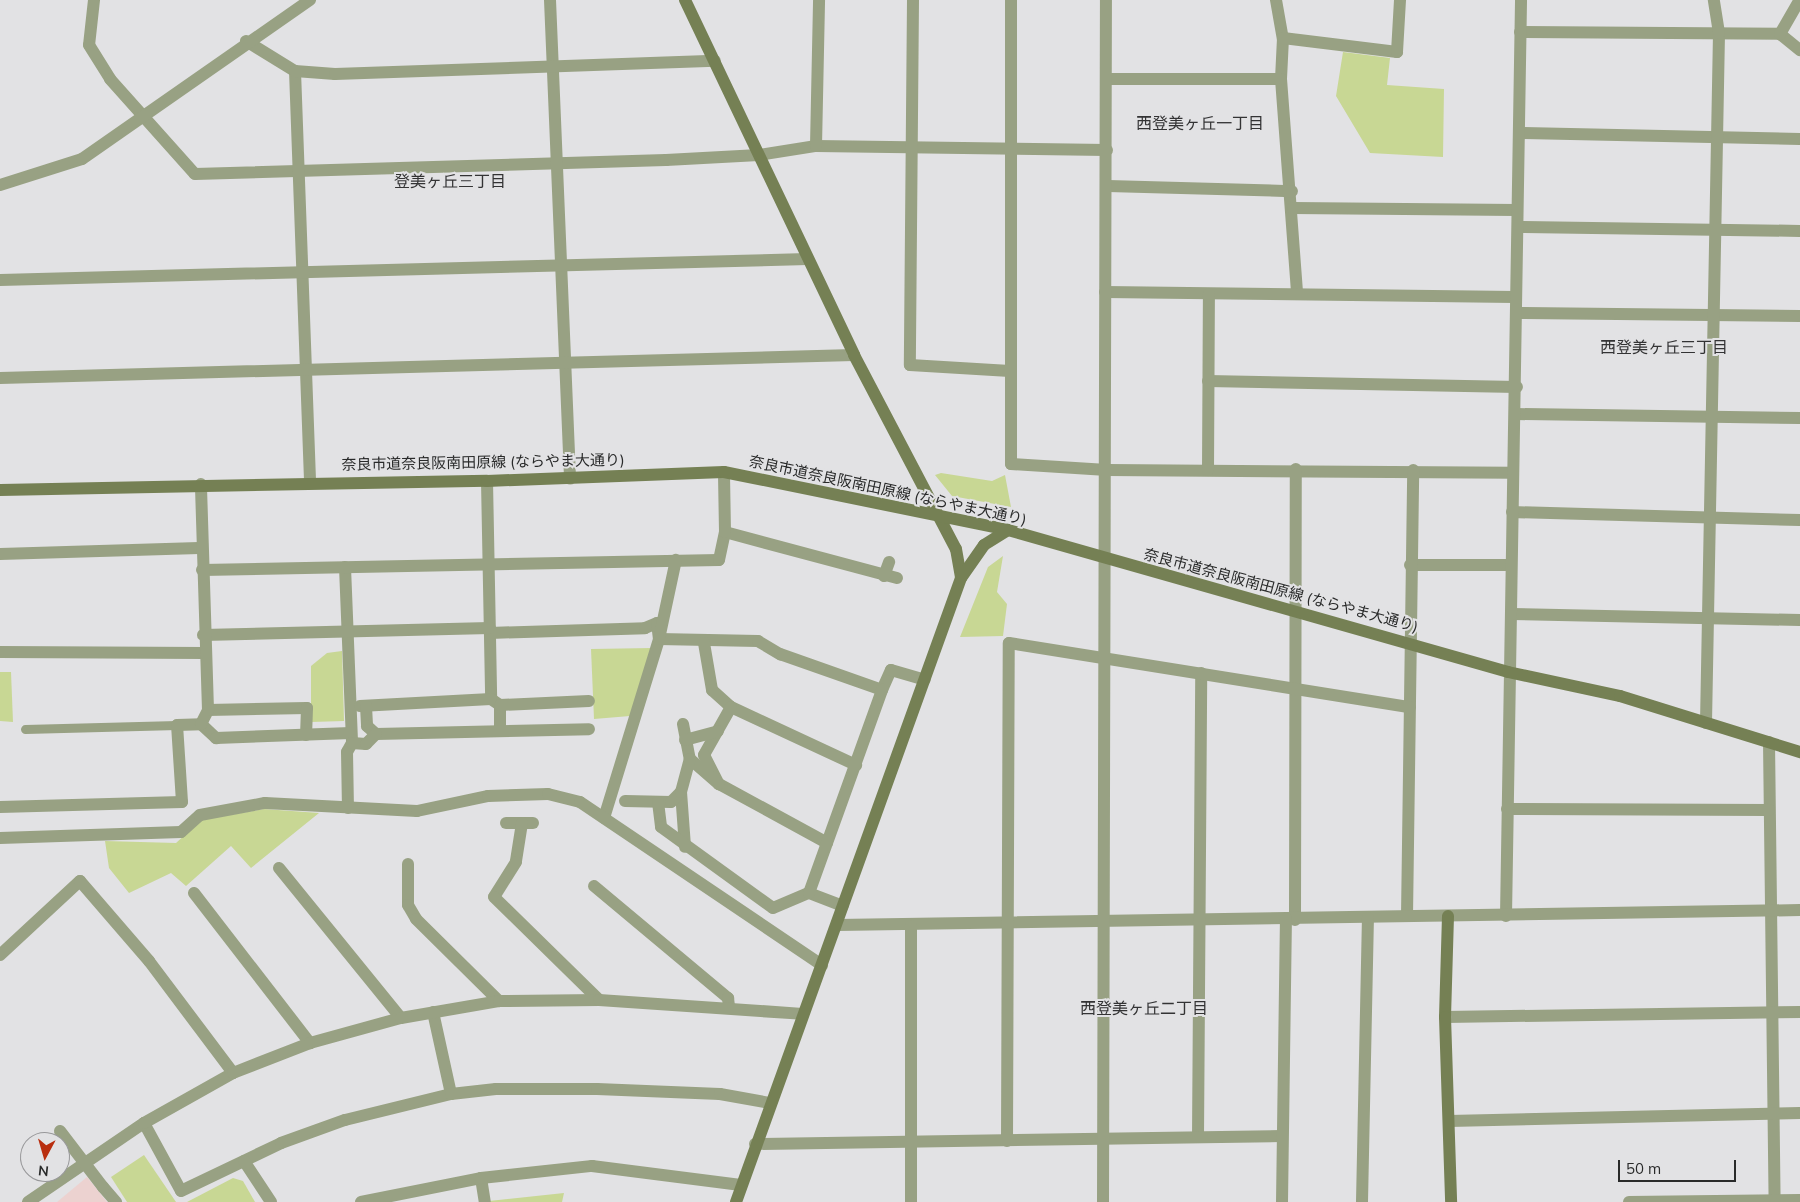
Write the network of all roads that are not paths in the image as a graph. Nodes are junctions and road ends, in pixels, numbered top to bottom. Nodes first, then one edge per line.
1 (94, 0) edge
2 (310, 0) edge
3 (550, 0) edge
4 (686, 0) edge
5 (819, 0) edge
6 (913, 0) edge
7 (1011, 0) edge
8 (1106, 0) edge
9 (1276, 0) edge
10 (1400, 0) edge
11 (1521, 0) edge
12 (1714, 0) edge
13 (1800, 0) edge
14 (1520, 32) junction
15 (1719, 33) junction
16 (1780, 34) junction
17 (1283, 38) junction
18 (246, 41) junction
19 (1800, 50) edge
20 (715, 60) junction
21 (552, 65) junction
22 (295, 72) junction
23 (1106, 79) junction
24 (1281, 79) junction
25 (140, 115) junction
26 (1519, 133) junction
27 (1717, 134) junction
28 (1800, 139) edge
29 (816, 146) junction
30 (913, 147) junction
31 (1011, 149) junction
32 (1107, 150) junction
33 (760, 155) junction
34 (556, 161) junction
35 (301, 170) junction
36 (0, 185) edge
37 (1108, 186) junction
38 (1292, 191) junction
39 (1293, 208) junction
40 (1516, 210) junction
41 (1519, 227) junction
42 (1715, 227) junction
43 (1800, 231) edge
44 (808, 259) junction
45 (561, 262) junction
46 (303, 271) junction
47 (0, 280) edge
48 (1105, 292) junction
49 (1297, 293) junction
50 (1210, 294) junction
51 (1514, 297) junction
52 (1517, 313) junction
53 (1712, 314) junction
54 (1800, 316) edge
55 (854, 355) junction
56 (565, 363) junction
57 (305, 370) junction
58 (1010, 371) junction
59 (0, 378) edge
60 (1208, 381) junction
61 (1516, 387) junction
62 (1516, 414) junction
63 (1712, 416) junction
64 (1800, 418) edge
65 (1296, 469) junction
66 (1107, 470) junction
67 (1208, 470) junction
68 (1413, 470) junction
69 (724, 472) junction
70 (1512, 473) junction
71 (570, 479) junction
72 (487, 481) junction
73 (310, 482) junction
74 (201, 484) junction
75 (0, 490) edge
76 (1512, 512) junction
77 (936, 513) junction
78 (1710, 517) junction
79 (1800, 520) edge
80 (1008, 530) junction
81 (726, 532) junction
82 (200, 548) junction
83 (0, 554) edge
84 (1105, 559) junction
85 (676, 560) junction
86 (889, 562) dead end
87 (490, 565) junction
88 (1410, 565) junction
89 (1510, 565) junction
90 (345, 567) junction
91 (202, 570) junction
92 (961, 578) junction
93 (1294, 610) junction
94 (1511, 614) junction
95 (1708, 618) junction
96 (1800, 620) edge
97 (490, 630) junction
98 (346, 632) junction
99 (203, 635) junction
100 (659, 639) junction
101 (1412, 642) junction
102 (704, 643) junction
103 (0, 652) edge
104 (205, 653) junction
105 (1103, 658) junction
106 (1508, 672) junction
107 (1201, 673) junction
108 (925, 680) junction
109 (1297, 688) junction
110 (882, 690) junction
111 (589, 701) dead end
112 (495, 702) junction
113 (350, 706) junction
114 (366, 706) junction
115 (731, 707) junction
116 (1410, 707) junction
117 (208, 710) junction
118 (201, 724) junction
119 (683, 724) dead end
120 (1706, 724) junction
121 (177, 725) junction
122 (590, 728) dead end
123 (25, 729) dead end
124 (500, 731) junction
125 (718, 731) junction
126 (376, 734) junction
127 (306, 735) junction
128 (352, 738) junction
129 (685, 740) junction
130 (1769, 742) junction
131 (1800, 752) edge
132 (690, 759) junction
133 (856, 765) junction
134 (719, 784) junction
135 (681, 792) junction
136 (625, 801) dead end
137 (658, 802) junction
138 (0, 807) edge
139 (348, 808) junction
140 (1508, 809) junction
141 (1769, 810) junction
142 (604, 818) junction
143 (506, 823) dead end
144 (0, 838) edge
145 (827, 843) junction
146 (685, 847) junction
147 (408, 864) dead end
148 (279, 868) dead end
149 (594, 886) dead end
150 (194, 893) dead end
151 (809, 893) junction
152 (843, 906) junction
153 (1774, 910) junction
154 (1800, 910) edge
155 (1407, 916) junction
156 (1448, 916) junction
157 (1506, 916) junction
158 (1368, 918) junction
159 (1199, 920) junction
160 (1290, 920) junction
161 (1103, 922) junction
162 (1008, 924) junction
163 (837, 926) junction
164 (911, 926) junction
165 (0, 955) edge
166 (822, 965) junction
167 (599, 1000) junction
168 (498, 1001) junction
169 (729, 1006) junction
170 (433, 1012) junction
171 (1772, 1012) junction
172 (1800, 1012) edge
173 (803, 1014) junction
174 (1445, 1017) junction
175 (401, 1018) junction
176 (310, 1043) junction
177 (233, 1073) junction
178 (451, 1094) junction
179 (770, 1103) junction
180 (1800, 1113) edge
181 (1774, 1114) junction
182 (1449, 1121) junction
183 (144, 1123) junction
184 (60, 1131) dead end
185 (1281, 1136) junction
186 (1198, 1137) junction
187 (1102, 1140) junction
188 (1007, 1141) junction
189 (911, 1143) junction
190 (755, 1144) junction
191 (244, 1162) junction
192 (481, 1178) junction
193 (741, 1185) junction
194 (1800, 1200) edge
195 (1775, 1201) edge
196 (28, 1202) edge
197 (116, 1202) edge
198 (271, 1202) edge
199 (361, 1202) edge
200 (485, 1202) edge
201 (736, 1202) edge
202 (911, 1202) edge
203 (1103, 1202) edge
204 (1282, 1202) edge
205 (1362, 1202) edge
206 (1451, 1202) edge
207 (1629, 1202) edge

1 - 25 street
2 - 18 street
3 - 21 street
4 - 20 street
5 - 29 street
6 - 30 street
7 - 31 street
8 - 23 street
9 - 17 street
10 - 17 street
11 - 14 street
12 - 15 street
13 - 16 street
14 - 15 street
14 - 26 street
15 - 16 street
15 - 27 street
16 - 19 street
17 - 24 street
18 - 22 street
18 - 25 street
20 - 21 street
20 - 33 street
21 - 22 street
21 - 34 street
22 - 35 street
23 - 24 street
23 - 32 street
24 - 38 street
25 - 35 street
25 - 36 street
26 - 27 street
26 - 40 street
27 - 28 street
27 - 42 street
29 - 30 street
29 - 33 street
30 - 31 street
30 - 58 street
31 - 32 street
31 - 58 street
32 - 37 street
33 - 34 street
33 - 44 street
34 - 35 street
34 - 45 street
35 - 46 street
37 - 38 street
37 - 48 street
38 - 39 street
39 - 40 street
39 - 49 street
40 - 41 street
41 - 42 street
41 - 51 street
42 - 43 street
42 - 53 street
44 - 45 street
44 - 55 street
45 - 46 street
45 - 56 street
46 - 47 street
46 - 57 street
48 - 50 street
48 - 66 street
49 - 50 street
49 - 51 street
50 - 60 street
51 - 52 street
52 - 53 street
52 - 61 street
53 - 54 street
53 - 63 street
55 - 56 street
55 - 77 street
56 - 57 street
56 - 71 street
57 - 59 street
57 - 73 street
58 - 66 street
60 - 61 street
60 - 67 street
61 - 62 street
62 - 63 street
62 - 70 street
63 - 64 street
63 - 78 street
65 - 67 street
65 - 68 street
65 - 93 street
66 - 67 street
66 - 84 street
68 - 70 street
68 - 88 street
69 - 71 street, 奈良市道奈良阪南田原線 (ならやま大通り)
69 - 77 street, 奈良市道奈良阪南田原線 (ならやま大通り)
69 - 81 street
70 - 76 street
71 - 72 street, 奈良市道奈良阪南田原線 (ならやま大通り)
72 - 73 street, 奈良市道奈良阪南田原線 (ならやま大通り)
72 - 87 street
73 - 74 street, 奈良市道奈良阪南田原線 (ならやま大通り)
74 - 75 street, 奈良市道奈良阪南田原線 (ならやま大通り)
74 - 82 street
76 - 78 street
76 - 89 street
77 - 80 street, 奈良市道奈良阪南田原線 (ならやま大通り)
77 - 92 street
78 - 79 street
78 - 95 street
80 - 84 street, 奈良市道奈良阪南田原線 (ならやま大通り)
80 - 92 street
81 - 85 street
81 - 86 street
82 - 83 street
82 - 91 street
84 - 93 street, 奈良市道奈良阪南田原線 (ならやま大通り)
84 - 105 street
85 - 87 street
85 - 100 street
87 - 90 street
87 - 97 street
88 - 89 street
88 - 101 street
89 - 94 street
90 - 91 street
90 - 98 street
91 - 99 street
92 - 108 street
93 - 101 street, 奈良市道奈良阪南田原線 (ならやま大通り)
93 - 109 street
94 - 95 street
94 - 106 street
95 - 96 street
95 - 120 street
97 - 98 street
97 - 100 street
97 - 112 street
98 - 99 street
98 - 113 street
99 - 104 street
100 - 102 street
100 - 142 street
101 - 106 street, 奈良市道奈良阪南田原線 (ならやま大通り)
101 - 116 street
102 - 110 street
102 - 115 street
103 - 104 street
104 - 117 street
105 - 107 street
105 - 161 street
105 - 162 street
106 - 120 street, 奈良市道奈良阪南田原線 (ならやま大通り)
106 - 140 street
107 - 109 street
107 - 159 street
108 - 110 street
108 - 152 street
109 - 116 street
109 - 160 street
110 - 133 street
111 - 112 street
112 - 114 street
112 - 124 street
113 - 114 street
113 - 128 street
114 - 126 street
115 - 125 street
115 - 133 street
116 - 155 street
117 - 118 street
117 - 127 street
118 - 121 street
118 - 127 street
119 - 129 street
120 - 130 street, 奈良市道奈良阪南田原線 (ならやま大通り)
121 - 123 lane
121 - 138 street
122 - 124 street
124 - 126 street
125 - 129 street
125 - 134 street
126 - 128 street
127 - 128 street
128 - 139 street
129 - 132 street
130 - 131 street, 奈良市道奈良阪南田原線 (ならやま大通り)
130 - 141 street
132 - 134 street
132 - 135 street
133 - 145 street
134 - 145 street
135 - 137 street
135 - 146 street
136 - 137 street
137 - 146 street
139 - 142 street
139 - 144 street
140 - 141 street
140 - 157 street
141 - 153 street
142 - 166 street
143 - 167 street
145 - 151 street
146 - 151 street
147 - 168 street
148 - 175 street
149 - 169 street
150 - 176 street
151 - 152 street
152 - 163 street
153 - 154 street
153 - 157 street
153 - 171 street
155 - 156 street
155 - 158 street
156 - 157 street
156 - 174 street
158 - 160 street
158 - 205 street
159 - 160 street
159 - 161 street
159 - 186 street
160 - 185 street
161 - 162 street
161 - 187 street
162 - 164 street
162 - 188 street
163 - 164 street
163 - 166 street
164 - 189 street
165 - 177 street
166 - 173 street
167 - 168 street
167 - 169 street
168 - 170 street
169 - 173 street
170 - 175 street
170 - 178 street
171 - 172 street
171 - 174 street
171 - 181 street
173 - 179 street
174 - 182 street
175 - 176 street
176 - 177 street
177 - 183 street
178 - 179 street
178 - 191 street
179 - 190 street
180 - 181 street
181 - 182 street
181 - 195 street
182 - 206 street
183 - 191 street
183 - 196 street
184 - 197 street, bridge
185 - 186 street
185 - 204 street
186 - 187 street
187 - 188 street
187 - 203 street
188 - 189 street
189 - 190 street
189 - 202 street
190 - 193 street
191 - 198 street
192 - 193 street
192 - 199 street
192 - 200 street
193 - 201 street
194 - 195 street
195 - 207 street

